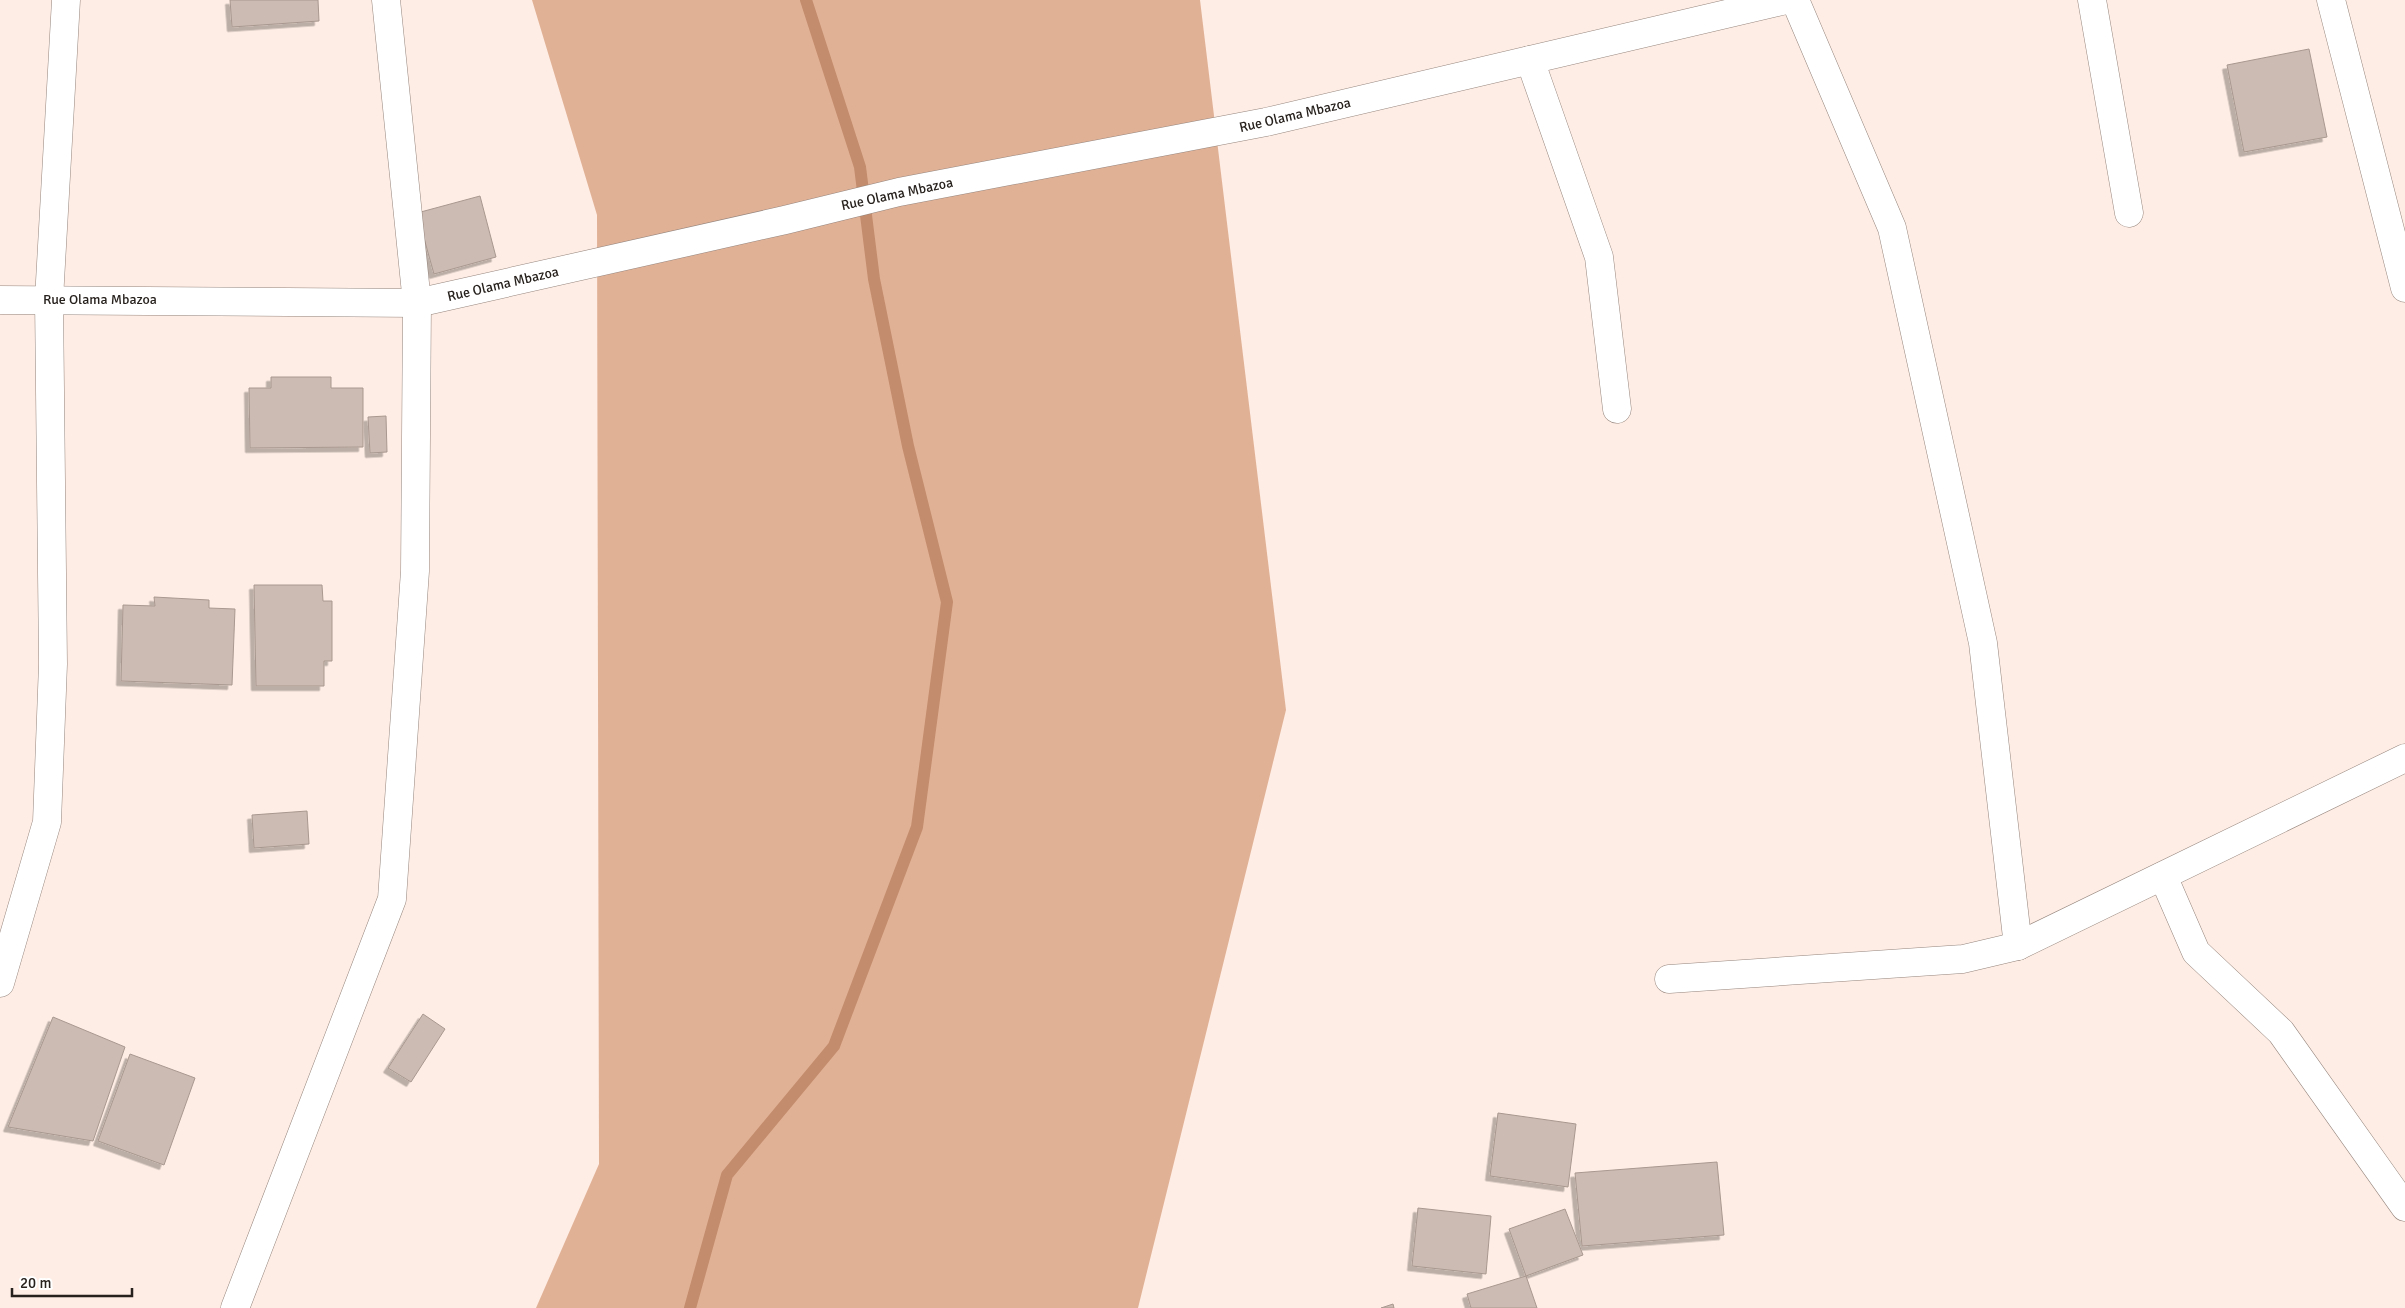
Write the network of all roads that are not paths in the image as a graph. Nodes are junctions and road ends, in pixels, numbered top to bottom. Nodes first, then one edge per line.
1 (66, 0) edge
2 (386, 0) edge
3 (1786, 0) edge
4 (1795, 0) edge
5 (2092, 0) edge
6 (2331, 0) edge
7 (1530, 60) junction
8 (2129, 213) dead end
9 (2405, 288) edge
10 (49, 299) junction
11 (0, 300) edge
12 (417, 303) junction
13 (1617, 409) dead end
14 (2405, 758) edge
15 (2163, 876) junction
16 (2018, 946) junction
17 (1669, 979) dead end
18 (0, 983) edge
19 (2405, 1207) edge
20 (235, 1308) edge

1 - 10 street
2 - 12 street
3 - 7 street, Rue Olama Mbazoa
4 - 16 street
5 - 8 street
6 - 9 street
7 - 12 street, Rue Olama Mbazoa
7 - 13 street
10 - 11 street, Rue Olama Mbazoa
10 - 12 street, Rue Olama Mbazoa
10 - 18 street
12 - 20 street
14 - 15 street
15 - 16 street
15 - 19 street
16 - 17 street

